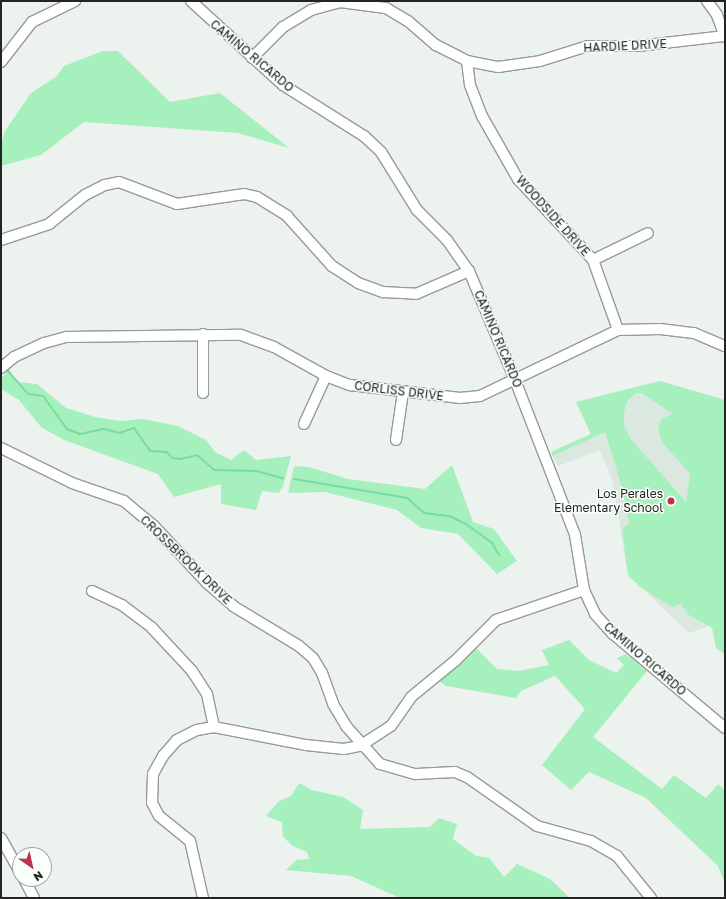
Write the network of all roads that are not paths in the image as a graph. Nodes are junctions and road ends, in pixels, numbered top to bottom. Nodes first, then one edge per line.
1 (75, 1) edge
2 (191, 1) edge
3 (707, 1) edge
4 (725, 37) edge
5 (252, 58) junction
6 (467, 61) junction
7 (1, 62) edge
8 (648, 233) dead end
9 (1, 240) edge
10 (592, 260) junction
11 (469, 272) junction
12 (618, 330) junction
13 (203, 334) junction
14 (725, 346) edge
15 (1, 368) edge
16 (326, 376) junction
17 (515, 380) junction
18 (203, 392) dead end
19 (403, 392) junction
20 (304, 424) dead end
21 (396, 440) dead end
22 (1, 448) edge
23 (584, 590) junction
24 (92, 591) dead end
25 (214, 727) junction
26 (725, 728) edge
27 (360, 746) junction
28 (1, 838) edge
29 (12, 858) edge
30 (28, 887) edge
31 (34, 898) edge
32 (204, 898) edge
33 (652, 898) edge

1 - 7 street
2 - 5 street, CAMINO RICARDO
3 - 4 street
4 - 6 street, HARDIE DRIVE
5 - 6 street, HARDIE DRIVE
5 - 11 street, CAMINO RICARDO
6 - 10 street, WOODSIDE DRIVE
8 - 10 street
9 - 11 street
10 - 12 street, WOODSIDE DRIVE
11 - 17 street, CAMINO RICARDO
12 - 14 street, CORLISS DRIVE
12 - 17 street, CORLISS DRIVE
13 - 15 street, CORLISS DRIVE
13 - 16 street, CORLISS DRIVE
13 - 18 street
16 - 19 street, CORLISS DRIVE
16 - 20 street
17 - 19 street, CORLISS DRIVE
17 - 23 street, CAMINO RICARDO
19 - 21 street
22 - 27 street, CROSSBROOK DRIVE
23 - 26 street, CAMINO RICARDO
23 - 27 street
24 - 25 street
25 - 27 street
25 - 32 street
27 - 33 street, CROSSBROOK DRIVE
28 - 29 street
30 - 31 street

